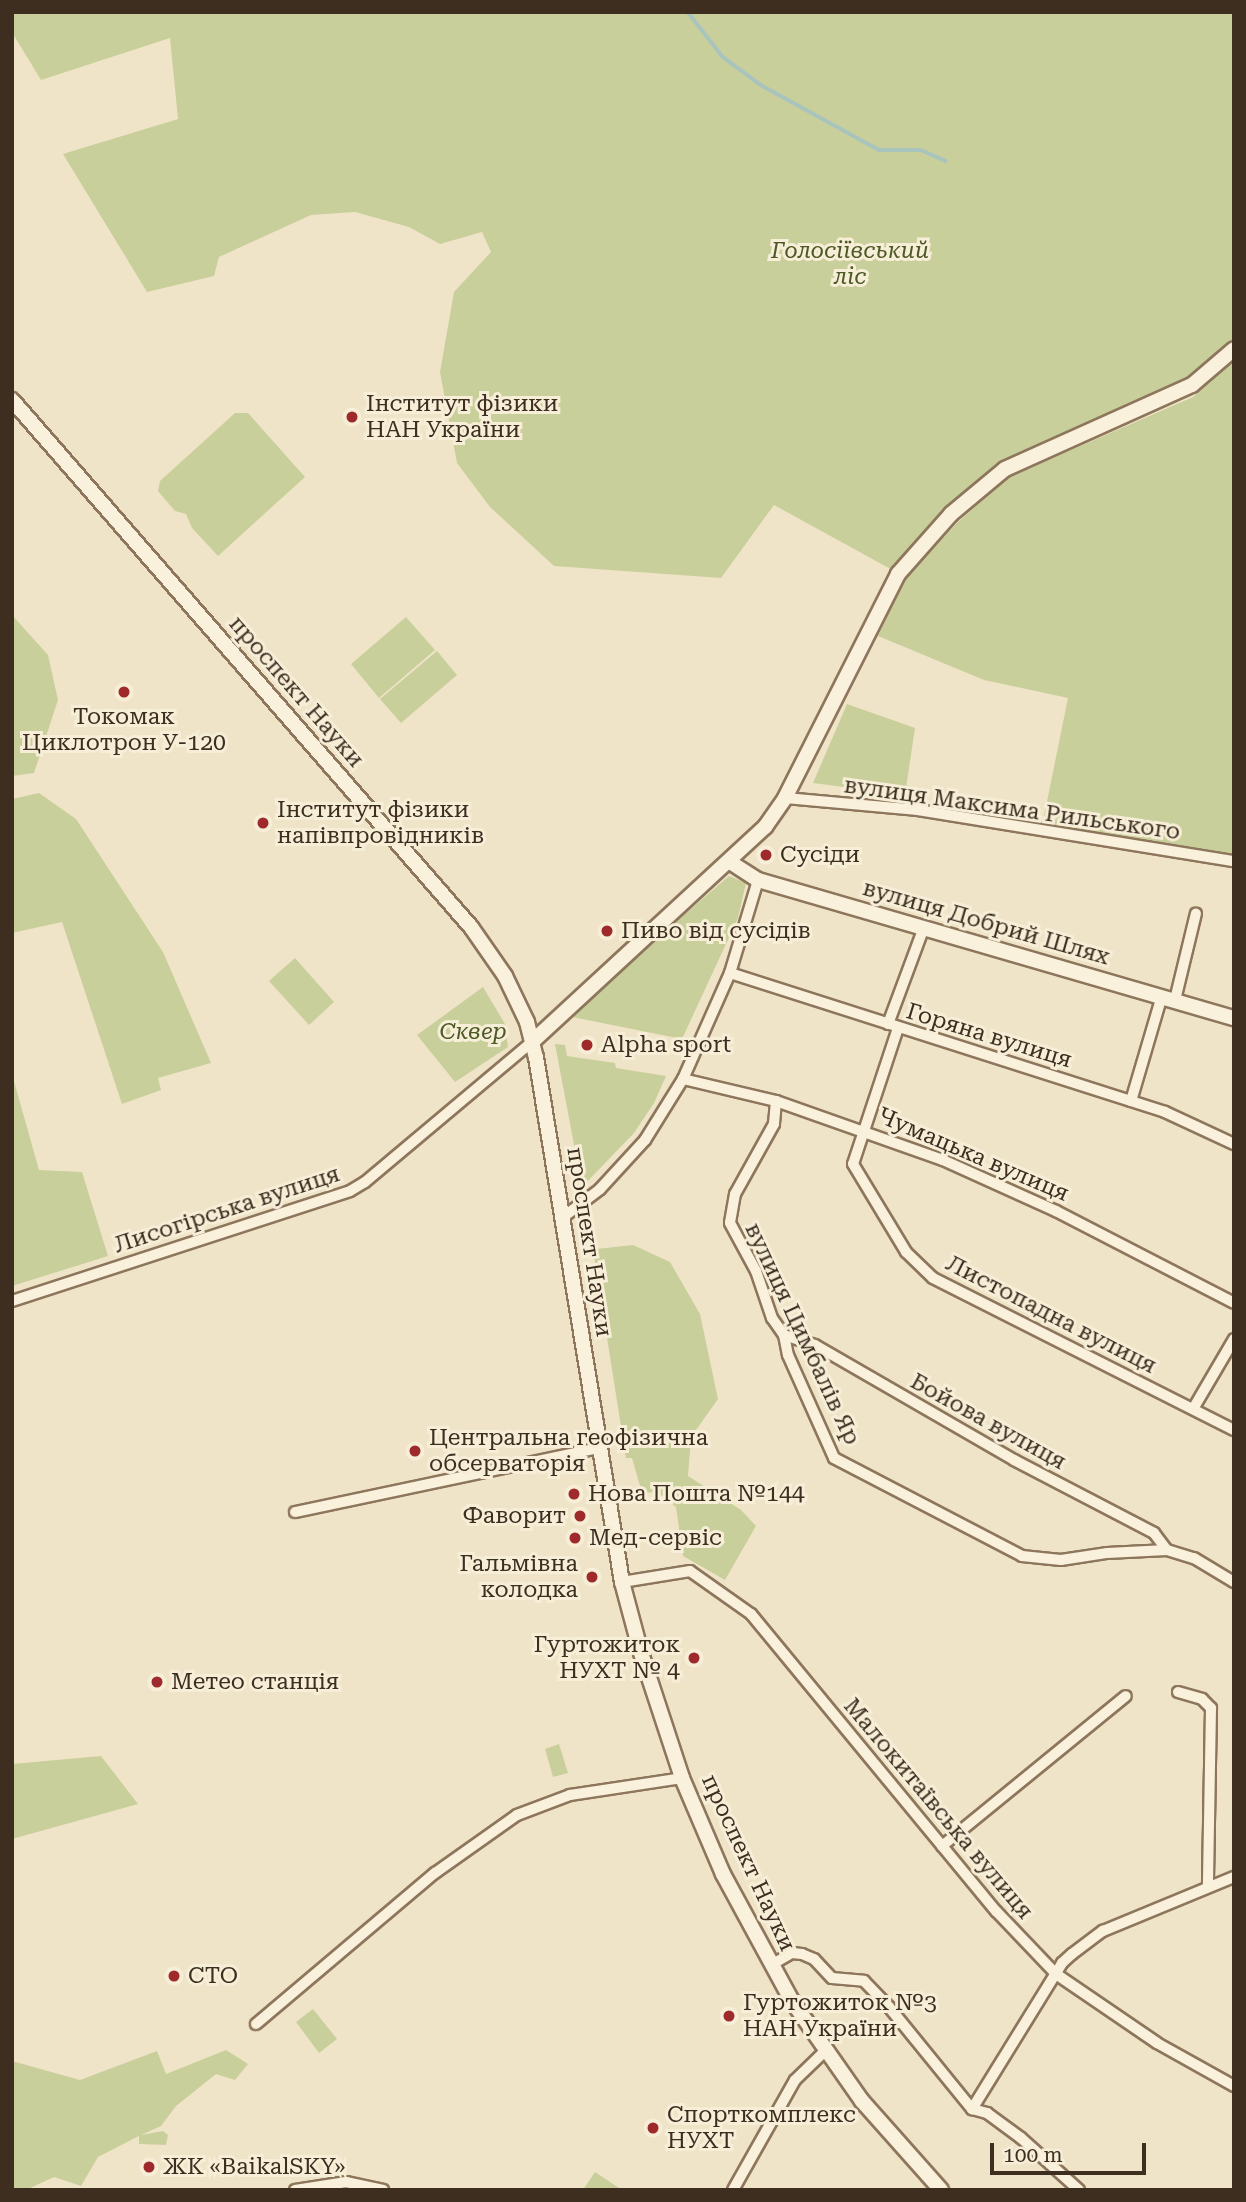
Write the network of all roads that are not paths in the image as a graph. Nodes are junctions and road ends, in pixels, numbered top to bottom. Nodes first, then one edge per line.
1 (1234, 349) edge
2 (12, 400) edge
3 (785, 798) junction
4 (1234, 861) edge
5 (730, 862) junction
6 (758, 880) junction
7 (1196, 913) dead end
8 (923, 930) junction
9 (730, 973) junction
10 (1168, 998) junction
11 (1234, 1018) edge
12 (888, 1024) junction
13 (898, 1028) junction
14 (533, 1041) junction
15 (683, 1079) junction
16 (776, 1101) junction
17 (1132, 1101) junction
18 (863, 1129) junction
19 (1234, 1144) edge
20 (562, 1219) junction
21 (12, 1301) edge
22 (1234, 1303) edge
23 (784, 1335) junction
24 (1234, 1339) edge
25 (1193, 1409) junction
26 (1234, 1430) edge
27 (600, 1448) junction
28 (295, 1512) dead end
29 (1167, 1550) junction
30 (622, 1582) junction
31 (1234, 1582) edge
32 (1178, 1692) dead end
33 (1126, 1696) dead end
34 (682, 1778) junction
35 (942, 1846) junction
36 (1234, 1877) edge
37 (1208, 1887) junction
38 (771, 1965) junction
39 (1056, 1974) junction
40 (256, 2024) dead end
41 (825, 2052) junction
42 (1234, 2086) edge
43 (972, 2109) junction
44 (295, 2190) edge
45 (383, 2190) edge
46 (733, 2190) edge
47 (941, 2190) edge
48 (1079, 2190) edge

1 - 3 main road
2 - 14 main road, проспект Науки
3 - 4 street, вулиця Максима Рильського
3 - 5 main road
5 - 6 main road, вулиця Добрий Шлях
5 - 14 main road
6 - 8 main road, вулиця Добрий Шлях
6 - 9 street
7 - 10 street
8 - 10 main road, вулиця Добрий Шлях
8 - 12 street
9 - 12 street, Горяна вулиця
9 - 15 street
10 - 11 main road, вулиця Добрий Шлях
10 - 17 street
12 - 13 street, Горяна вулиця
13 - 17 street, Горяна вулиця
13 - 18 street, Листопадна вулиця
14 - 20 main road, проспект Науки
14 - 21 street, Лисогірська вулиця
15 - 16 street, Чумацька вулиця
15 - 20 street
16 - 18 street, Чумацька вулиця
16 - 23 street, вулиця Цимбалів Яр
17 - 19 street, Горяна вулиця
18 - 22 street, Чумацька вулиця
18 - 25 street, Листопадна вулиця
20 - 27 main road, проспект Науки
23 - 29 street, Бойова вулиця
23 - 29 street, вулиця Цимбалів Яр
24 - 25 street
25 - 26 street, Листопадна вулиця
27 - 28 street
27 - 30 main road, проспект Науки
29 - 31 street, вулиця Цимбалів Яр
30 - 34 main road, проспект Науки
30 - 35 street, Малокитаївська вулиця
32 - 37 street
33 - 35 street
34 - 38 main road, проспект Науки
34 - 40 street
35 - 39 street, Малокитаївська вулиця
36 - 37 street
37 - 39 street
38 - 41 main road, проспект Науки
38 - 43 street
39 - 42 street, Малокитаївська вулиця
39 - 43 street
41 - 46 street
41 - 47 main road, проспект Науки
43 - 48 street
44 - 45 street

